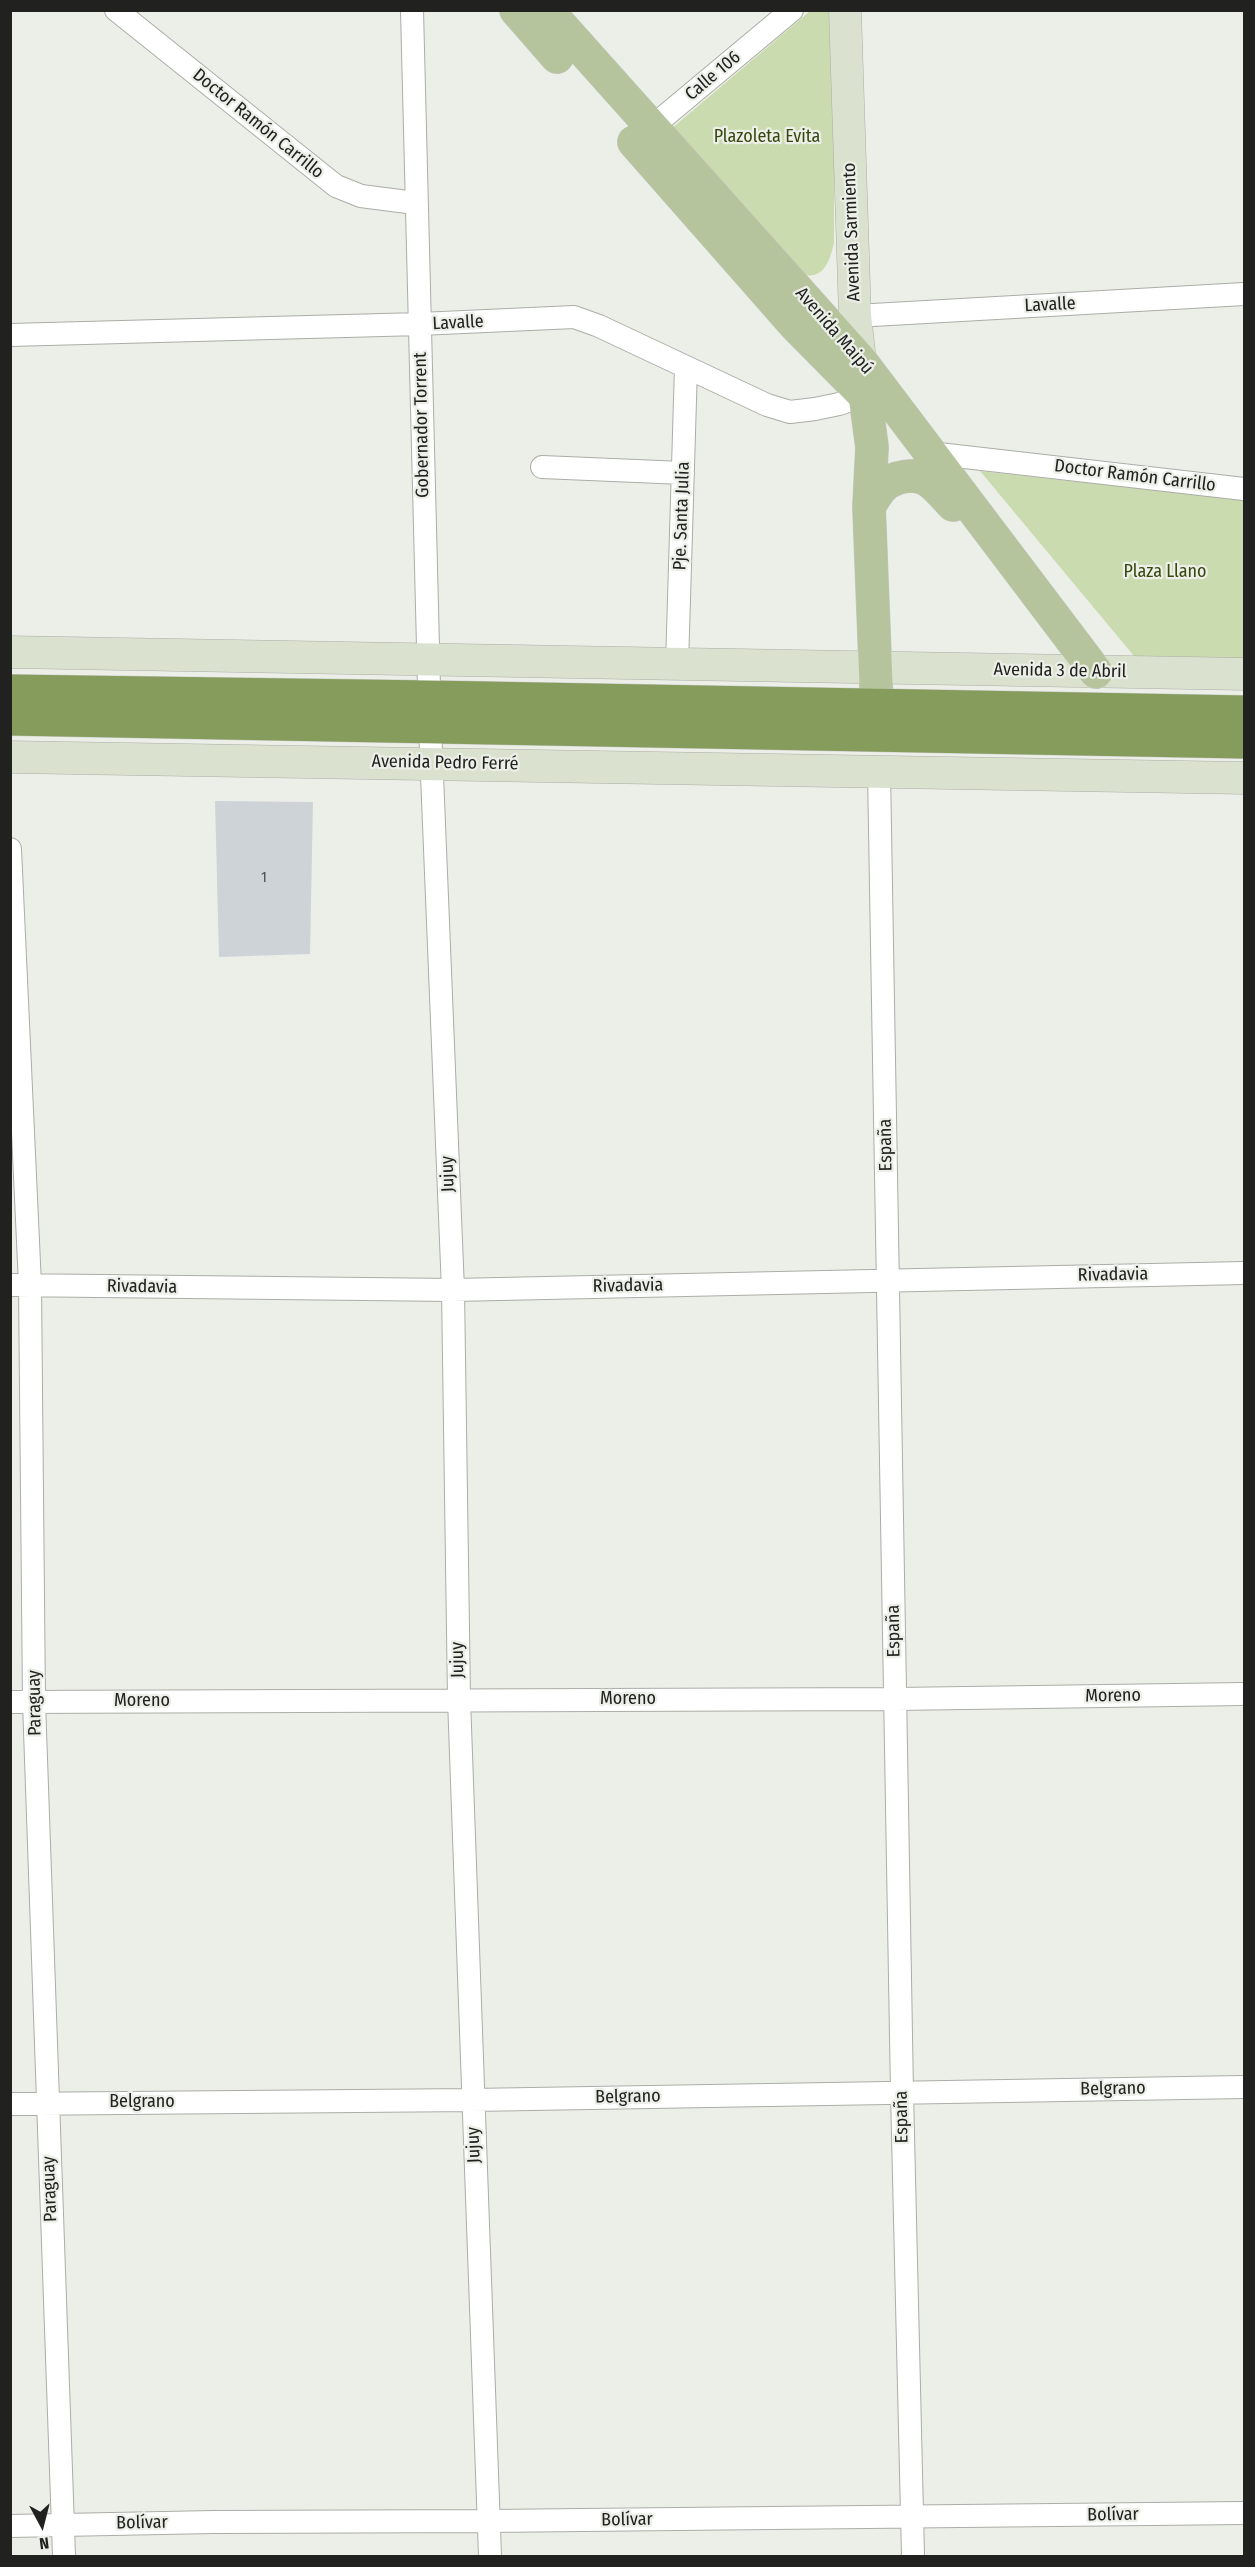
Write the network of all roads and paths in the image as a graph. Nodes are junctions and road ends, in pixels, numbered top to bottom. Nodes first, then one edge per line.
1 (116, 10) edge
2 (412, 10) edge
3 (516, 10) edge
4 (547, 10) edge
5 (792, 10) edge
6 (845, 10) edge
7 (643, 135) junction
8 (415, 203) junction
9 (1245, 294) edge
10 (855, 316) junction
11 (420, 324) junction
12 (10, 335) edge
13 (860, 360) junction
14 (686, 367) junction
15 (874, 392) junction
16 (930, 453) junction
17 (542, 467) dead end
18 (683, 473) junction
19 (1245, 489) edge
20 (870, 507) junction
21 (1038, 596) junction
22 (10, 652) edge
23 (429, 660) junction
24 (677, 666) junction
25 (876, 669) junction
26 (1096, 672) junction
27 (1245, 674) edge
28 (10, 692) edge
29 (429, 711) junction
30 (1245, 712) edge
31 (10, 719) edge
32 (878, 721) junction
33 (1245, 742) edge
34 (10, 757) edge
35 (431, 763) junction
36 (879, 772) junction
37 (1245, 778) edge
38 (10, 849) edge
39 (1245, 1273) edge
40 (888, 1280) junction
41 (20, 1285) edge
42 (453, 1290) junction
43 (1245, 1694) edge
44 (896, 1699) junction
45 (459, 1700) junction
46 (10, 1702) edge
47 (34, 1702) junction
48 (1245, 2087) edge
49 (902, 2093) junction
50 (472, 2100) junction
51 (47, 2103) junction
52 (10, 2104) edge
53 (1245, 2513) edge
54 (912, 2517) junction
55 (489, 2522) junction
56 (63, 2525) junction
57 (10, 2526) edge
58 (64, 2556) edge
59 (490, 2556) edge
60 (913, 2556) edge

1 - 8 street, Doctor Ramón Carrillo
2 - 8 street, Gobernador Torrent
3 - 7 main road, Avenida Maipú
4 - 7 main road, Avenida Maipú
5 - 7 street, Calle 106
6 - 10 main road, Avenida Sarmiento
7 - 13 main road, Avenida Maipú
7 - 15 main road, Avenida Maipú
8 - 11 street, Gobernador Torrent
9 - 10 street, Lavalle
10 - 13 main road, Avenida Sarmiento
11 - 12 street, Lavalle
11 - 14 street, Lavalle
11 - 23 street, Gobernador Torrent
13 - 15 main road, Avenida Sarmiento
14 - 15 street, Lavalle
14 - 18 street, Pje. Santa Julia
15 - 16 main road, Avenida Maipú
15 - 20 main road, Avenida Sarmiento
16 - 19 street, Doctor Ramón Carrillo
16 - 21 main road, Avenida Maipú
17 - 18 street
18 - 24 street, Pje. Santa Julia
20 - 21 main road
20 - 25 main road, Avenida Sarmiento
21 - 26 main road, Avenida Maipú
22 - 23 main road
23 - 24 main road
23 - 29 street, Gobernador Torrent
24 - 25 main road
25 - 26 main road, Avenida 3 de Abril
25 - 32 main road, Avenida Sarmiento
26 - 27 main road, Avenida 3 de Abril
28 - 29 highway, Avenida Pedro Ferré
29 - 31 highway, Avenida Pedro Ferré
29 - 32 highway, Avenida Pedro Ferré
29 - 35 street, Jujuy
30 - 32 highway, Avenida 3 de Abril
32 - 33 highway
32 - 36 main road, España
34 - 35 main road, Avenida Pedro Ferré
35 - 36 main road, Avenida Pedro Ferré
35 - 42 street, Jujuy
36 - 37 main road
36 - 40 street, España
38 - 41 street, Paraguay
39 - 40 street, Rivadavia
40 - 42 street, Rivadavia
40 - 44 street, España
41 - 42 street, Rivadavia
41 - 47 street, Paraguay
42 - 45 street, Jujuy
43 - 44 street, Moreno
44 - 45 street, Moreno
44 - 49 street, España
45 - 47 street, Moreno
45 - 50 street, Jujuy
46 - 47 street, Moreno
47 - 51 street, Paraguay
48 - 49 street, Belgrano
49 - 50 street, Belgrano
49 - 54 street, España
50 - 51 street, Belgrano
50 - 55 street, Jujuy
51 - 52 street, Belgrano
51 - 56 street, Paraguay
53 - 54 street, Bolívar
54 - 55 street, Bolívar
54 - 60 street, España
55 - 56 street, Bolívar
55 - 59 street, Jujuy
56 - 57 street, Bolívar
56 - 58 street, Paraguay

